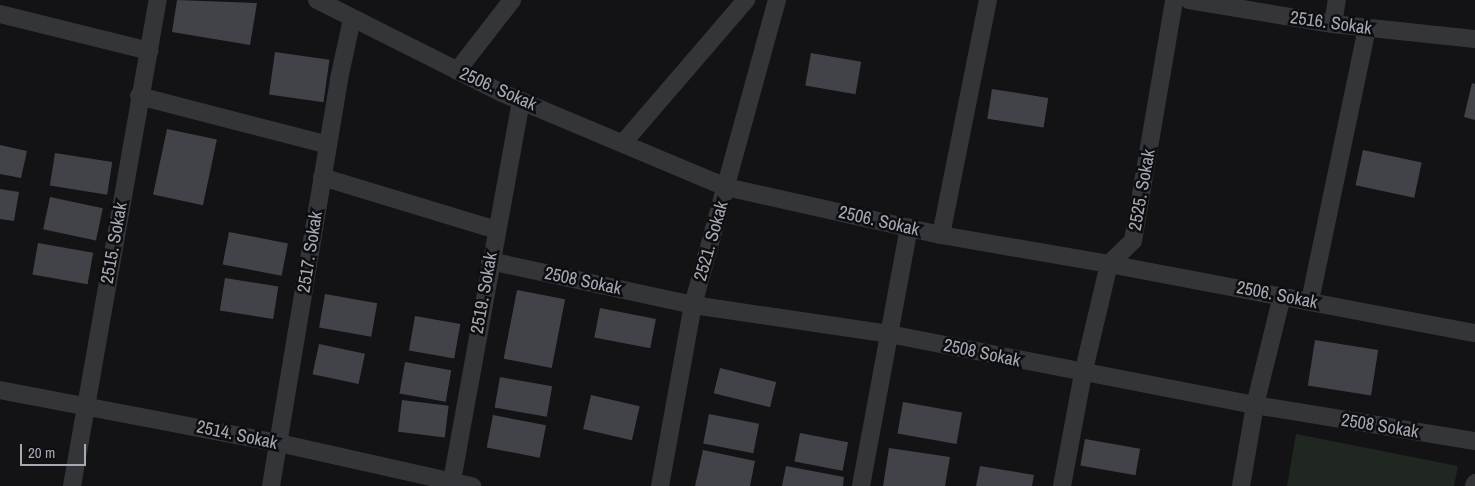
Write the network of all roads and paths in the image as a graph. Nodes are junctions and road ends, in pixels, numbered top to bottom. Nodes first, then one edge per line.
1 (158, 0) edge
2 (318, 0) edge
3 (512, 0) edge
4 (746, 0) edge
5 (777, 0) edge
6 (988, 0) edge
7 (1174, 0) edge
8 (1189, 0) edge
9 (1337, 0) edge
10 (0, 14) edge
11 (352, 19) junction
12 (1333, 24) junction
13 (1367, 28) junction
14 (1475, 39) edge
15 (149, 51) junction
16 (457, 71) junction
17 (139, 96) junction
18 (521, 101) junction
19 (623, 144) junction
20 (328, 145) junction
21 (322, 177) junction
22 (726, 186) junction
23 (909, 227) junction
24 (496, 230) junction
25 (941, 236) junction
26 (490, 261) junction
27 (1109, 264) junction
28 (1282, 296) junction
29 (1310, 301) junction
30 (693, 305) junction
31 (1475, 333) edge
32 (889, 334) junction
33 (1083, 374) junction
34 (0, 390) edge
35 (86, 404) junction
36 (1255, 405) junction
37 (1475, 441) edge
38 (279, 443) junction
39 (451, 484) edge
40 (72, 486) edge
41 (270, 486) edge
42 (472, 486) edge
43 (660, 486) edge
44 (861, 486) edge
45 (1062, 486) edge
46 (1240, 486) edge

1 - 15 street, 2515. Sokak
2 - 11 street, 2506. Sokak
3 - 16 street
4 - 19 street
5 - 22 street, 2521. Sokak
6 - 25 street
7 - 27 street, 2525. Sokak
8 - 12 street, 2516. Sokak
9 - 12 street
10 - 15 street
11 - 16 street, 2506. Sokak
11 - 20 street, 2517. Sokak
12 - 13 street, 2516. Sokak
13 - 14 street, 2516. Sokak
13 - 29 street
15 - 17 street, 2515. Sokak
16 - 18 street, 2506. Sokak
17 - 20 street
17 - 35 street, 2515. Sokak
18 - 19 street, 2506. Sokak
18 - 24 street, 2519. Sokak
19 - 22 street, 2506. Sokak
20 - 21 street, 2517. Sokak
21 - 24 street
21 - 38 street, 2517. Sokak
22 - 23 street, 2506. Sokak
22 - 30 street, 2521. Sokak
23 - 25 street, 2506. Sokak
23 - 32 street
24 - 26 street, 2519. Sokak
25 - 27 street, 2506. Sokak
26 - 30 street, 2508 Sokak
26 - 39 street, 2519. Sokak
27 - 28 street, 2506. Sokak
27 - 33 street
28 - 29 street, 2506. Sokak
28 - 36 street
29 - 31 street, 2506. Sokak
30 - 32 street, 2508 Sokak
30 - 43 street, 2521. Sokak
32 - 33 street, 2508 Sokak
32 - 44 street
33 - 36 street, 2508 Sokak
33 - 45 street
34 - 35 street, 2514. Sokak
35 - 38 street, 2514. Sokak
35 - 40 street, 2515. Sokak
36 - 37 street, 2508 Sokak
36 - 46 street
38 - 39 street, 2514. Sokak
38 - 41 street, 2517. Sokak
39 - 42 street, 2514. Sokak

